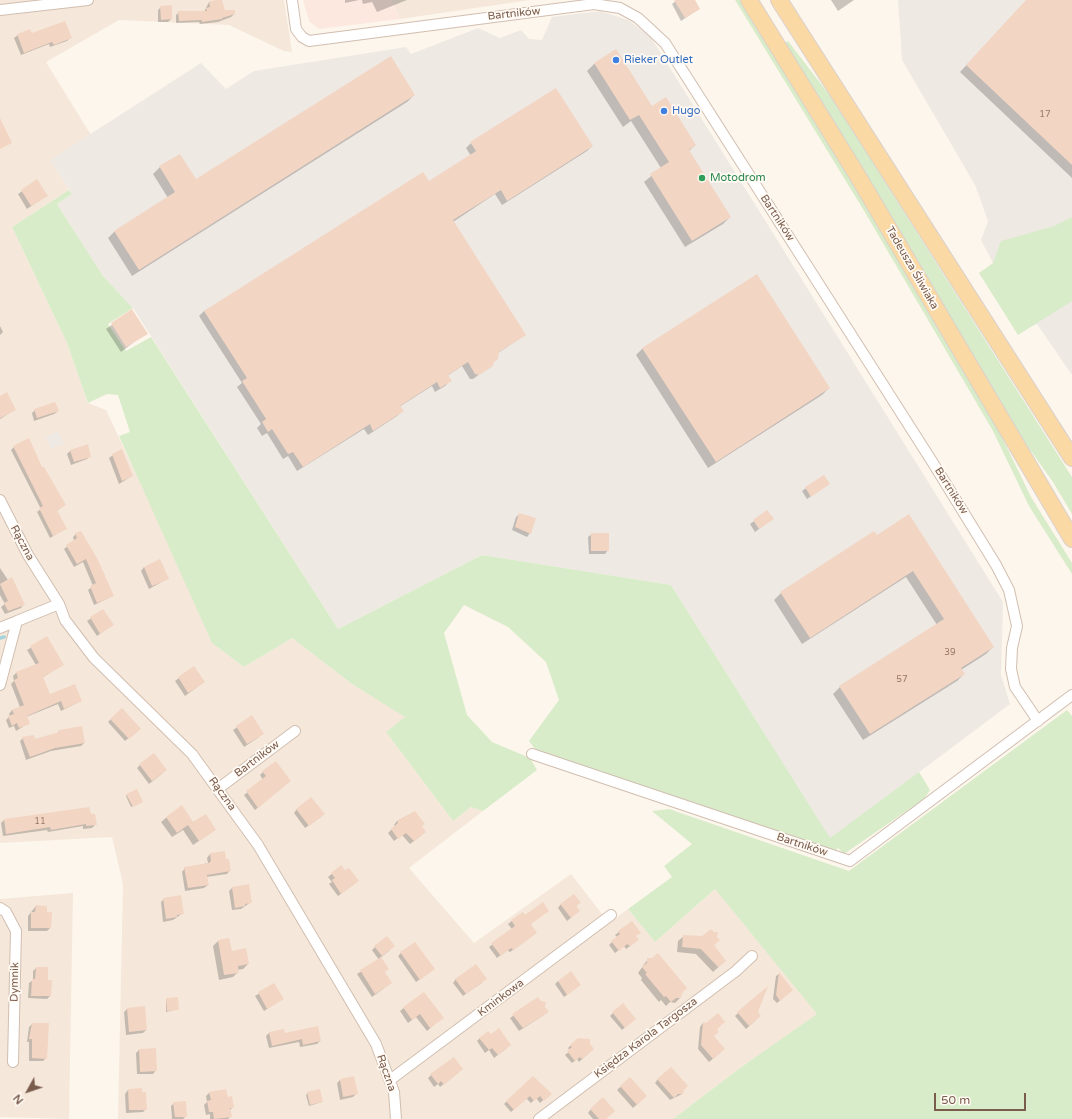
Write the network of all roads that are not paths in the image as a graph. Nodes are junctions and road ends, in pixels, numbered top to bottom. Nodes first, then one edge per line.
1 (88, 0) edge
2 (292, 0) edge
3 (749, 0) edge
4 (779, 0) edge
5 (0, 10) edge
6 (1072, 458) edge
7 (0, 500) edge
8 (1072, 539) edge
9 (59, 604) junction
10 (17, 621) junction
11 (0, 628) edge
12 (0, 685) edge
13 (1072, 696) edge
14 (1038, 720) junction
15 (295, 731) dead end
16 (532, 754) dead end
17 (219, 788) junction
18 (0, 908) edge
19 (611, 915) dead end
20 (752, 956) dead end
21 (13, 1062) dead end
22 (390, 1080) junction
23 (396, 1119) edge
24 (539, 1119) edge

1 - 5 street
2 - 14 street, Bartników
3 - 8 main road, Tadeusza Śliwiaka
4 - 6 main road
7 - 9 street, Rączna
9 - 10 street
9 - 17 street, Rączna
10 - 11 street
10 - 12 street
13 - 14 street, Bartników
14 - 16 street, Bartników
15 - 17 street, Bartników
17 - 22 street, Rączna
18 - 21 street, Dymnik
19 - 22 street, Kminkowa
20 - 24 street, Księdza Karola Targosza
22 - 23 street, Rączna

